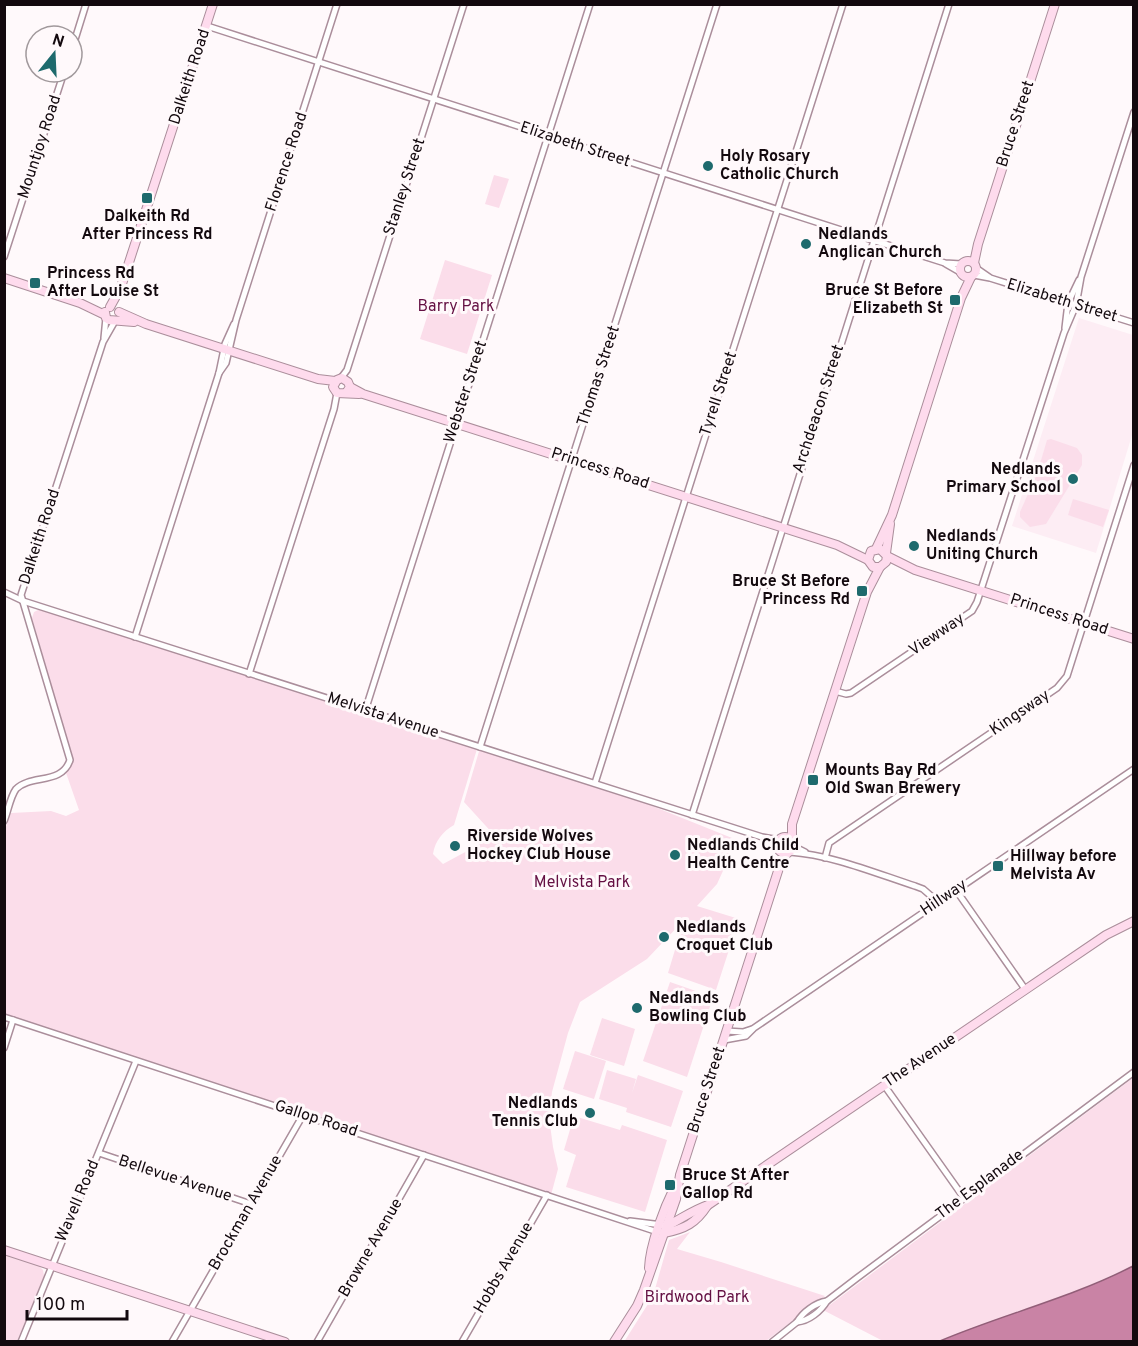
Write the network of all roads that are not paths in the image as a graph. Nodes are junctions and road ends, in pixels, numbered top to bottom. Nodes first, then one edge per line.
1 (86, 4) edge
2 (213, 4) edge
3 (337, 4) edge
4 (464, 4) edge
5 (590, 4) edge
6 (717, 4) edge
7 (843, 4) edge
8 (949, 4) edge
9 (1054, 4) edge
10 (80, 24) edge
11 (207, 26) junction
12 (318, 63) junction
13 (60, 84) edge
14 (433, 100) junction
15 (1134, 112) edge
16 (548, 136) junction
17 (664, 173) junction
18 (778, 210) junction
19 (873, 240) junction
20 (4, 257) edge
21 (968, 269) junction
22 (1081, 277) junction
23 (4, 278) edge
24 (1068, 303) junction
25 (1076, 305) junction
26 (112, 314) junction
27 (1134, 323) edge
28 (1064, 333) junction
29 (227, 350) junction
30 (342, 387) junction
31 (456, 423) junction
32 (572, 460) junction
33 (1134, 465) edge
34 (686, 496) junction
35 (892, 515) junction
36 (781, 527) junction
37 (837, 545) junction
38 (874, 550) junction
39 (886, 554) junction
40 (869, 562) junction
41 (882, 566) junction
42 (915, 570) junction
43 (981, 591) junction
44 (4, 592) edge
45 (867, 592) junction
46 (23, 601) junction
47 (1083, 623) junction
48 (135, 637) junction
49 (1134, 639) edge
50 (249, 674) junction
51 (835, 691) junction
52 (365, 711) junction
53 (480, 747) junction
54 (1134, 770) edge
55 (596, 783) junction
56 (692, 814) junction
57 (4, 821) edge
58 (785, 846) junction
59 (825, 858) junction
60 (956, 890) junction
61 (938, 902) junction
62 (1134, 921) edge
63 (1025, 989) junction
64 (4, 1017) edge
65 (14, 1020) junction
66 (754, 1028) junction
67 (726, 1031) junction
68 (723, 1040) junction
69 (4, 1048) edge
70 (136, 1061) junction
71 (1134, 1072) edge
72 (884, 1085) junction
73 (303, 1115) junction
74 (99, 1153) junction
75 (424, 1155) junction
76 (547, 1195) junction
77 (964, 1198) junction
78 (251, 1204) junction
79 (662, 1229) junction
80 (4, 1250) edge
81 (52, 1265) junction
82 (190, 1310) junction
83 (21, 1341) edge
84 (172, 1341) edge
85 (285, 1341) edge
86 (317, 1341) edge
87 (462, 1341) edge
88 (614, 1341) edge
89 (772, 1341) edge

1 - 10 street
2 - 11 street, Dalkeith Road
3 - 12 street, Florence Road
4 - 14 street, Stanley Street
5 - 16 street, Webster Street
6 - 17 street, Thomas Street
7 - 18 street, Tyrell Street
8 - 19 street, Archdeacon Street
9 - 21 street, Bruce Street
11 - 12 street, Elizabeth Street
11 - 26 street, Dalkeith Road
12 - 14 street, Elizabeth Street
12 - 29 street, Florence Road
13 - 20 street, Mountjoy Road
14 - 16 street, Elizabeth Street
14 - 30 street, Stanley Street
15 - 22 street, Viewway
16 - 17 street, Elizabeth Street
16 - 31 street, Webster Street
17 - 18 street, Elizabeth Street
17 - 32 street, Thomas Street
18 - 19 street, Elizabeth Street
18 - 34 street, Tyrell Street
19 - 21 street, Elizabeth Street
19 - 36 street, Archdeacon Street
21 - 24 street, Elizabeth Street
21 - 35 street, Bruce Street
22 - 24 street, Viewway
22 - 25 street, Viewway
23 - 26 street
24 - 25 street, Elizabeth Street
24 - 28 street, Viewway
25 - 27 street, Elizabeth Street
25 - 28 street, Viewway
26 - 29 street
26 - 46 street, Dalkeith Road
28 - 43 street, Viewway
29 - 30 street
29 - 48 street, Florence Road
30 - 31 street, Princess Road
30 - 50 street, Stanley Street
31 - 32 street, Princess Road
31 - 52 street, Webster Street
32 - 34 street, Princess Road
32 - 53 street, Thomas Street
33 - 47 street, Kingsway
34 - 36 street, Princess Road
34 - 55 street, Tyrell Street
35 - 38 street, Bruce Street
35 - 39 street, Bruce Street
36 - 37 street, Princess Road
36 - 56 street, Archdeacon Street
37 - 38 street, Princess Road
37 - 40 street, Princess Road
38 - 39 street
38 - 40 street
39 - 41 street
39 - 42 street, Princess Road
40 - 41 street
40 - 45 street, Bruce Street
41 - 42 street, Princess Road
41 - 45 street, Bruce Street
42 - 43 street, Princess Road
43 - 47 street, Princess Road
43 - 51 street, Viewway
44 - 46 street, Melvista Avenue
45 - 51 street, Bruce Street
46 - 48 street, Melvista Avenue
46 - 57 street, Dalkeith Road
47 - 49 street, Princess Road
47 - 59 street, Kingsway
48 - 50 street, Melvista Avenue
50 - 52 street, Melvista Avenue
51 - 58 street, Bruce Street
52 - 53 street, Melvista Avenue
53 - 55 street, Melvista Avenue
54 - 60 street, Hillway
55 - 56 street, Melvista Avenue
56 - 58 street, Melvista Avenue
58 - 59 street, Melvista Avenue
58 - 67 street, Bruce Street
59 - 61 street, Melvista Avenue
60 - 61 street, Hillway
60 - 63 street
61 - 66 street, Hillway
62 - 63 street, The Avenue
63 - 72 street, The Avenue
64 - 65 street, Gallop Road
65 - 69 street
65 - 70 street, Gallop Road
66 - 67 street, Hillway
66 - 68 street, Hillway
67 - 68 street, Bruce Street
68 - 79 street, Bruce Street
70 - 73 street, Gallop Road
70 - 74 street, Wavell Road
71 - 77 street, The Esplanade
72 - 77 street
72 - 79 street, The Avenue
73 - 75 street, Gallop Road
73 - 78 street, Brockman Avenue
74 - 78 street, Bellevue Avenue
74 - 81 street, Wavell Road
75 - 76 street, Gallop Road
75 - 86 street, Browne Avenue
76 - 79 street, Gallop Road
76 - 87 street, Hobbs Avenue
77 - 89 street, The Esplanade
78 - 82 street, Brockman Avenue
79 - 88 street, Bruce Street
80 - 81 street
81 - 82 street
81 - 83 street, Wavell Road
82 - 84 street, Brockman Avenue
82 - 85 street

